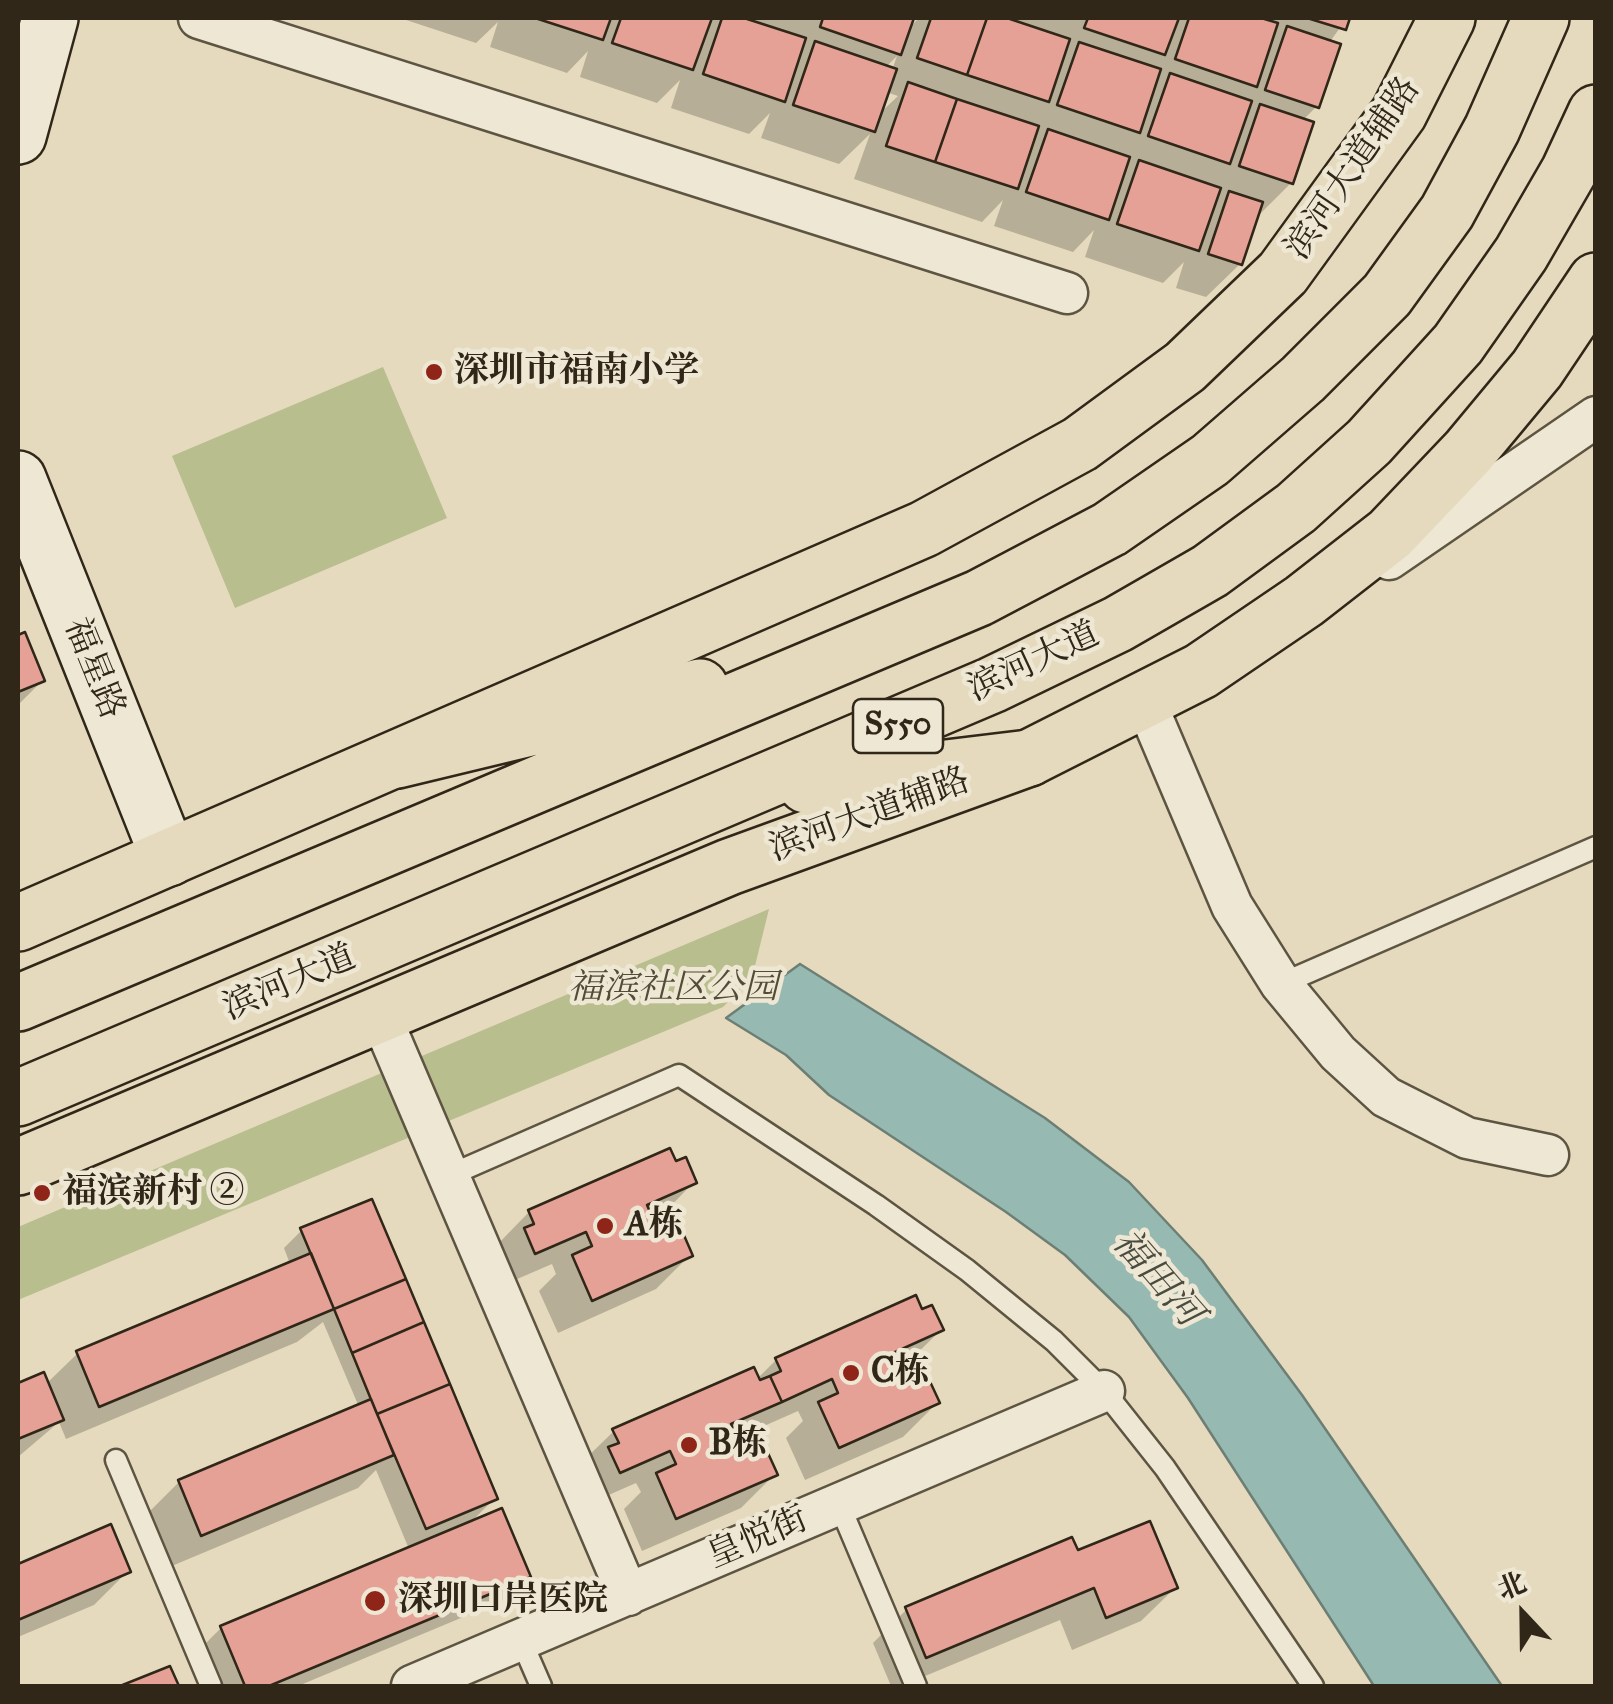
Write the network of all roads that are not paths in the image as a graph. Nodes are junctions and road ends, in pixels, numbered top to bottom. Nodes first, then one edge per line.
1 (50, 18) edge
2 (199, 18) edge
3 (1446, 18) edge
4 (1541, 18) edge
5 (26, 76) edge
6 (1596, 112) edge
7 (18, 136) edge
8 (1596, 280) edge
9 (1067, 293) dead end
10 (1596, 417) edge
11 (18, 479) edge
12 (858, 649) junction
13 (1201, 671) junction
14 (1145, 701) junction
15 (1029, 758) junction
16 (397, 760) junction
17 (748, 792) junction
18 (1596, 847) edge
19 (169, 858) junction
20 (18, 923) edge
21 (1281, 984) junction
22 (18, 1003) edge
23 (380, 1015) junction
24 (18, 1098) edge
25 (1548, 1154) dead end
26 (18, 1167) edge
27 (448, 1176) junction
28 (1104, 1392) junction
29 (116, 1460) dead end
30 (839, 1504) junction
31 (628, 1595) junction
32 (522, 1640) junction
33 (211, 1686) edge
34 (412, 1686) edge
35 (541, 1686) edge
36 (916, 1686) edge
37 (1313, 1686) edge

1 - 5 main road
2 - 9 street
3 - 16 main road, 滨河大道辅路
4 - 12 main road, S550
5 - 7 main road
6 - 17 main road, 滨河大道 / S550
8 - 13 main road, 滨河大道辅路
10 - 13 street
11 - 19 main road, 福星路
12 - 16 main road
12 - 22 main road, S550
13 - 14 main road, 滨河大道辅路
14 - 15 main road, 滨河大道辅路
14 - 21 street
15 - 17 main road
15 - 23 main road, 滨河大道辅路
16 - 19 main road, 滨河大道辅路
17 - 24 main road, 滨河大道 / S550
18 - 21 lane
19 - 20 main road, 滨河大道辅路
21 - 25 street
23 - 26 main road, 滨河大道辅路
23 - 27 street
27 - 28 lane
27 - 31 street
28 - 30 street, 皇悦街
28 - 37 lane
29 - 33 lane
30 - 31 street, 皇悦街
30 - 36 lane
31 - 32 street, 皇悦街
32 - 34 street, 皇悦街
32 - 35 lane

